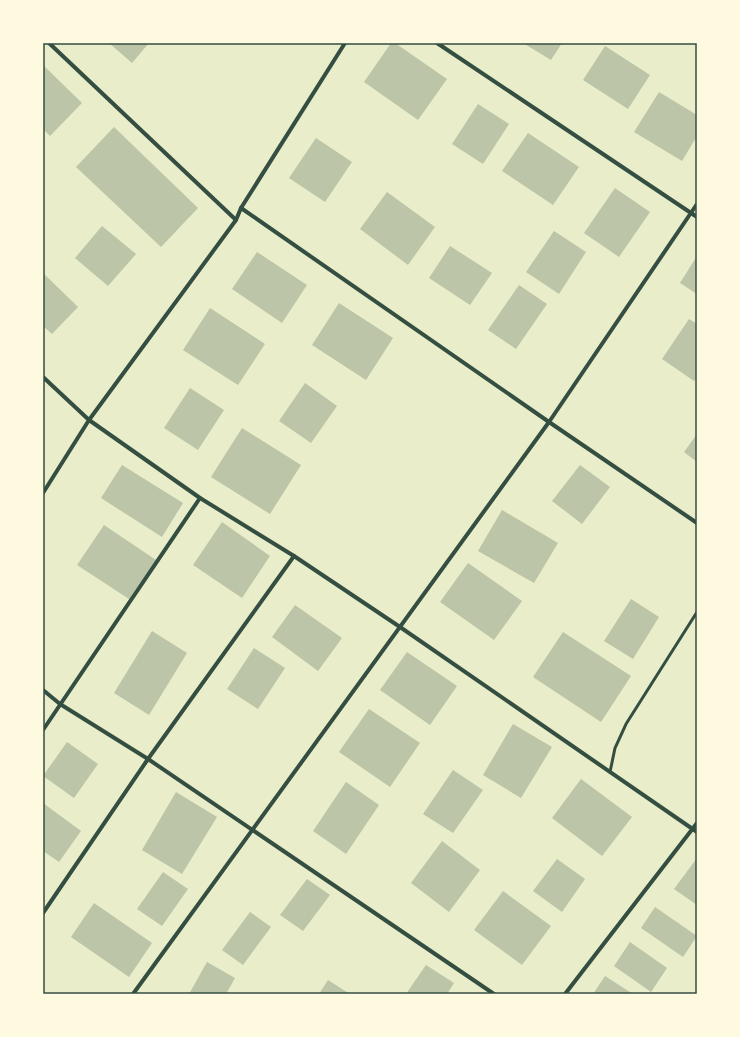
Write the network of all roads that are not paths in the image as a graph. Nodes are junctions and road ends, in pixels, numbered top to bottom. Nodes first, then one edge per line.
1 (49, 43) edge
2 (345, 43) edge
3 (437, 43) edge
4 (697, 204) edge
5 (241, 208) junction
6 (691, 213) junction
7 (697, 217) edge
8 (236, 220) junction
9 (43, 377) edge
10 (89, 420) junction
11 (549, 422) junction
12 (43, 493) edge
13 (200, 498) junction
14 (697, 523) edge
15 (294, 556) junction
16 (697, 612) edge
17 (400, 627) junction
18 (43, 690) edge
19 (60, 704) junction
20 (43, 730) edge
21 (148, 759) junction
22 (610, 772) junction
23 (697, 823) edge
24 (695, 830) edge
25 (253, 831) junction
26 (43, 913) edge
27 (134, 994) edge
28 (494, 994) edge
29 (565, 994) edge

1 - 8 street
2 - 5 street
3 - 6 street
4 - 6 street
5 - 8 street
5 - 11 street
6 - 7 street
6 - 11 street
8 - 10 street
9 - 10 street
10 - 12 street
10 - 13 street
11 - 14 street
11 - 17 street
13 - 15 street
13 - 19 street
15 - 17 street
15 - 21 street
16 - 22 lane
17 - 22 street
17 - 25 street
18 - 19 street
19 - 20 street
19 - 21 street
21 - 25 street
21 - 26 street
22 - 24 street
23 - 24 street
24 - 29 street
25 - 27 street
25 - 28 street

